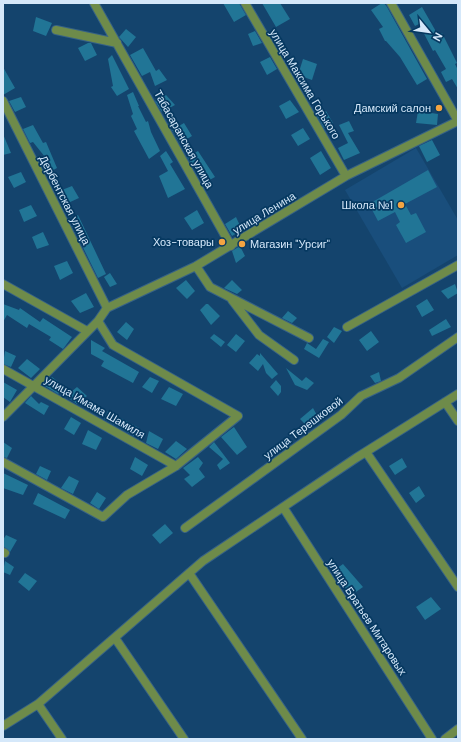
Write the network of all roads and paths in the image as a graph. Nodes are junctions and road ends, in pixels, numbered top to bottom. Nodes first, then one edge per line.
1 (94, 3) edge
2 (244, 3) edge
3 (391, 3) edge
4 (56, 30) dead end
5 (117, 43) junction
6 (3, 101) edge
7 (458, 121) edge
8 (346, 176) junction
9 (231, 246) junction
10 (458, 265) edge
11 (196, 266) junction
12 (3, 284) edge
13 (230, 298) junction
14 (108, 308) junction
15 (98, 321) junction
16 (347, 327) dead end
17 (86, 331) junction
18 (458, 337) edge
19 (309, 338) dead end
20 (294, 360) dead end
21 (3, 369) edge
22 (34, 385) junction
23 (458, 394) edge
24 (445, 402) junction
25 (3, 417) edge
26 (458, 422) edge
27 (366, 452) junction
28 (3, 462) edge
29 (176, 466) junction
30 (283, 507) junction
31 (186, 528) dead end
32 (189, 573) junction
33 (458, 587) edge
34 (114, 638) junction
35 (38, 704) junction
36 (3, 726) edge
37 (458, 729) edge
38 (62, 739) edge
39 (184, 739) edge
40 (302, 739) edge
41 (432, 739) edge
42 (444, 739) edge

1 - 5 street, Табасаранская улица
2 - 8 street, улица Максима Горького
3 - 7 street
4 - 5 street
5 - 9 street, Табасаранская улица
6 - 14 street, Дербентская улица
7 - 8 street, улица Ленина
8 - 9 street, улица Ленина
9 - 11 street, улица Ленина
10 - 16 street
11 - 13 street
11 - 14 street, улица Ленина
12 - 17 street
13 - 19 street
13 - 20 street
14 - 15 street, улица Ленина
15 - 17 street, улица Ленина
15 - 29 street
17 - 22 street, улица Ленина
18 - 31 street, улица Терешковой
21 - 22 street, улица Имама Шамиля
22 - 25 street, улица Ленина
22 - 29 street, улица Имама Шамиля
23 - 24 street
24 - 26 street
24 - 27 street
27 - 30 street
27 - 33 street
28 - 29 street
30 - 32 street
30 - 41 street, улица Братьев Митаровых
32 - 34 street
32 - 40 street
34 - 35 street
34 - 39 street
35 - 36 street
35 - 38 street
37 - 42 street

